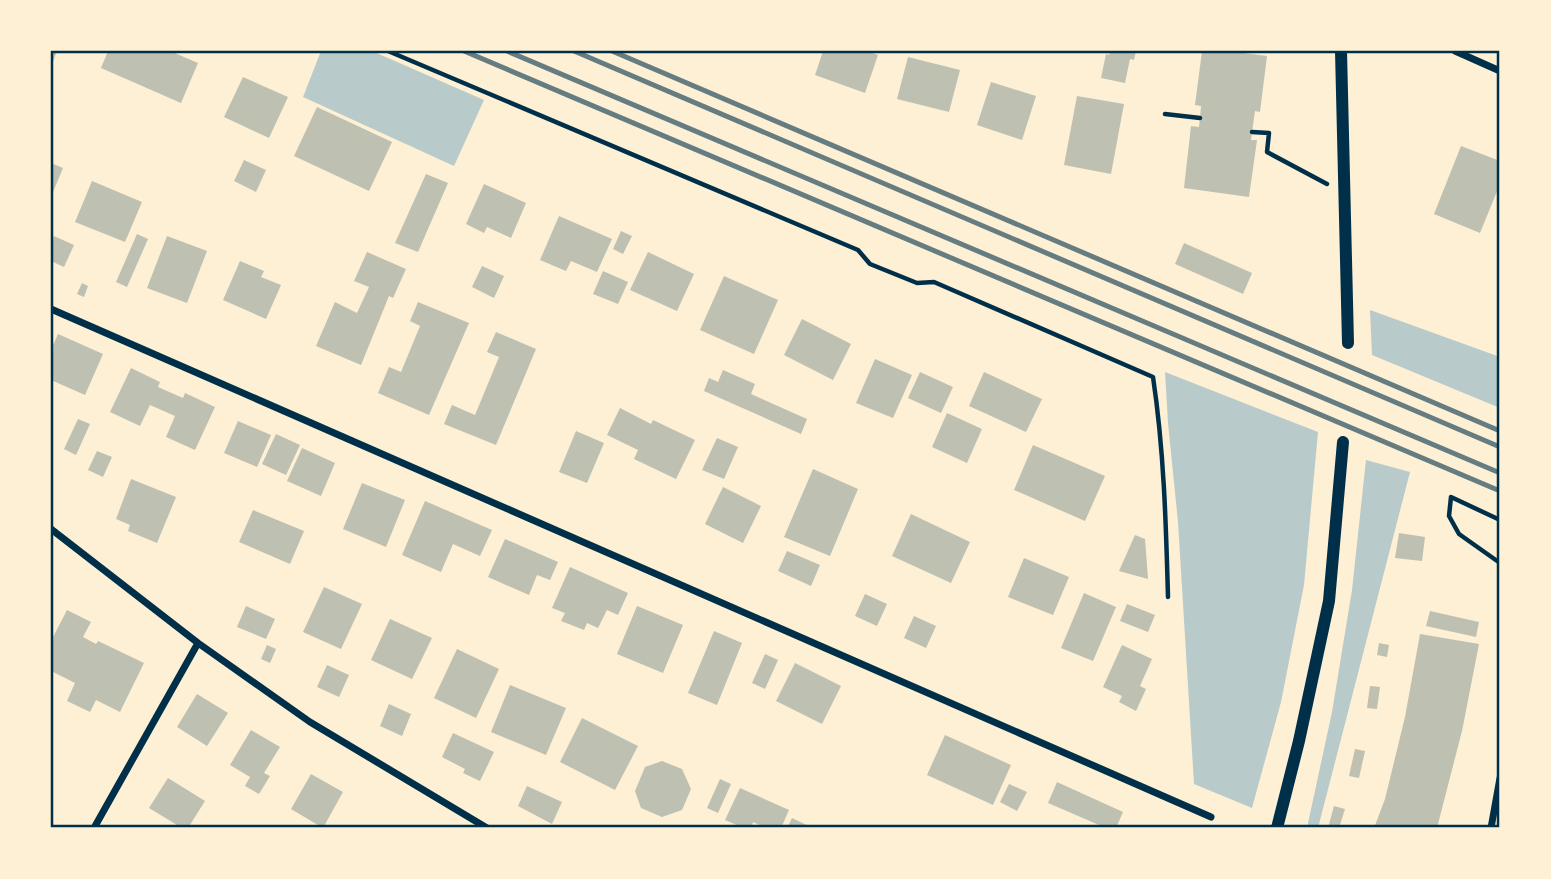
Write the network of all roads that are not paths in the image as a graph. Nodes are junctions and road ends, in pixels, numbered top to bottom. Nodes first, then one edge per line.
1 (1341, 51) edge
2 (1455, 51) edge
3 (1500, 71) edge
4 (51, 309) edge
5 (1348, 344) dead end
6 (1343, 442) dead end
7 (51, 529) edge
8 (198, 643) junction
9 (1500, 778) edge
10 (1211, 817) dead end
11 (94, 828) edge
12 (487, 828) edge
13 (1277, 828) edge
14 (1491, 828) edge

1 - 5 street
2 - 3 street
4 - 10 street
6 - 13 street
7 - 8 street
8 - 11 street
8 - 12 street
9 - 14 street

